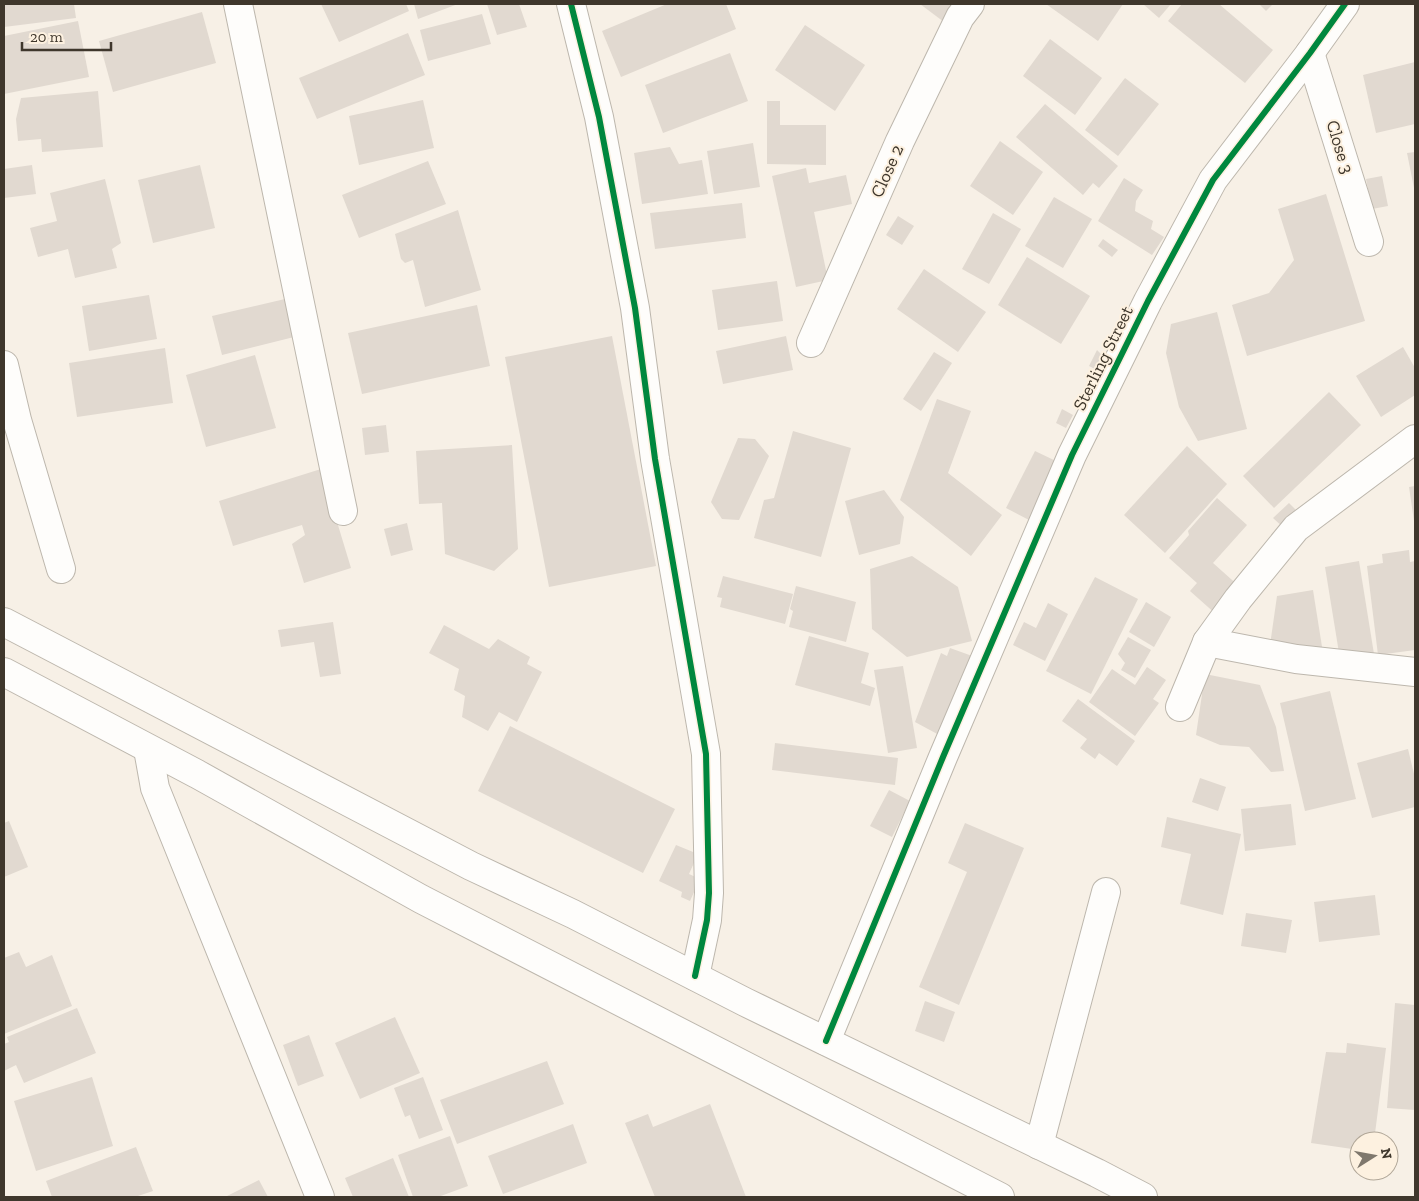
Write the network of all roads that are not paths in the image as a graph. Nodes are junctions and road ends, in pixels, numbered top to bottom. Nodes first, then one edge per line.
1 (238, 4) edge
2 (571, 4) edge
3 (970, 4) edge
4 (1345, 4) edge
5 (1310, 52) junction
6 (1369, 242) dead end
7 (811, 343) dead end
8 (4, 365) edge
9 (1415, 439) edge
10 (343, 511) dead end
11 (61, 569) dead end
12 (4, 622) edge
13 (1207, 642) junction
14 (4, 672) edge
15 (1415, 672) edge
16 (1180, 706) dead end
17 (148, 749) junction
18 (1106, 892) dead end
19 (695, 976) junction
20 (826, 1041) junction
21 (1039, 1145) junction
22 (320, 1197) edge
23 (1000, 1197) edge
24 (1143, 1197) edge

1 - 10 street
2 - 19 street
3 - 7 street, Close 2
4 - 5 street, Sterling Street
5 - 6 street, Close 3
5 - 20 street, Sterling Street
8 - 11 street
9 - 13 street
12 - 19 street
13 - 15 street
13 - 16 street
14 - 17 street
17 - 22 street
17 - 23 street
18 - 21 street
19 - 20 street
20 - 21 street
21 - 24 street

